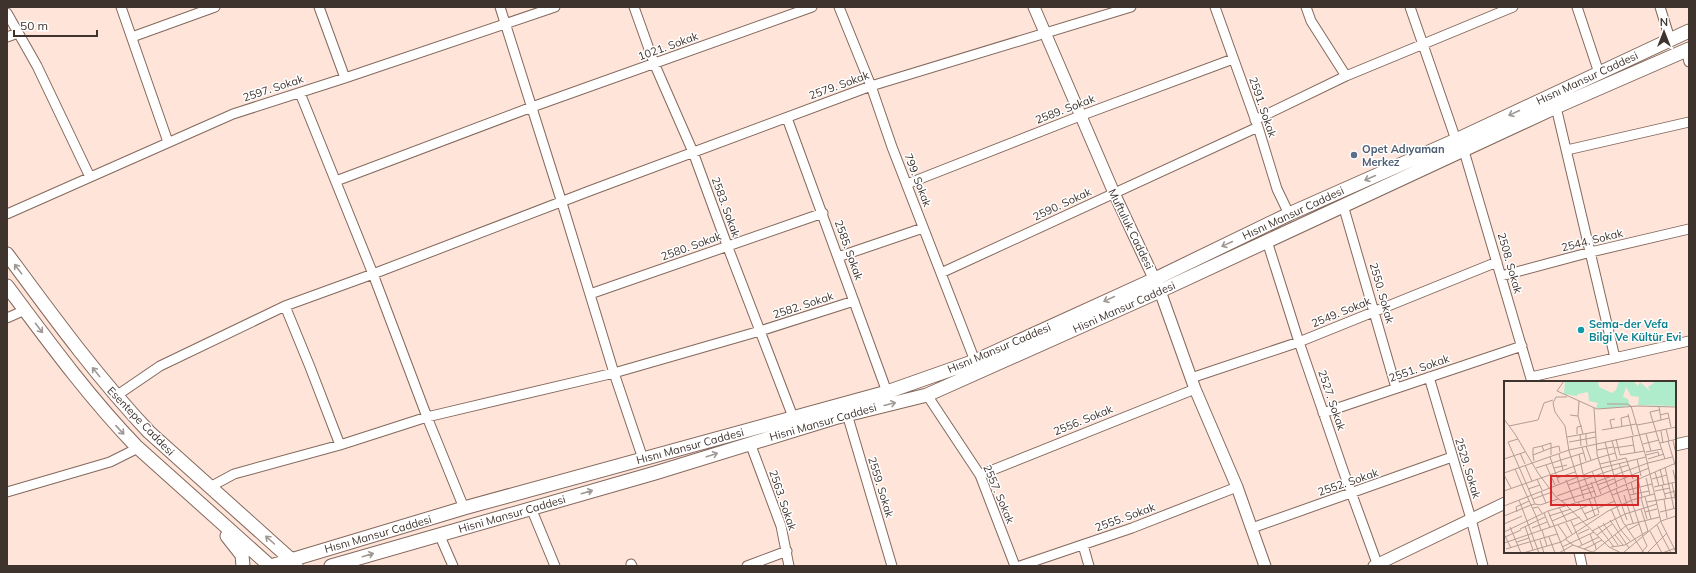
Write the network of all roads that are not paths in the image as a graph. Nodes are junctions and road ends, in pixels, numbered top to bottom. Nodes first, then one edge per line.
1 (121, 7) edge
2 (215, 7) edge
3 (319, 7) edge
4 (500, 7) edge
5 (555, 7) edge
6 (634, 7) edge
7 (812, 7) edge
8 (839, 7) edge
9 (1034, 7) edge
10 (1130, 7) edge
11 (1215, 7) edge
12 (1306, 7) edge
13 (1410, 7) edge
14 (1513, 7) edge
15 (1577, 7) edge
16 (1660, 7) edge
17 (7, 13) edge
18 (505, 25) junction
19 (1689, 31) edge
20 (1044, 32) junction
21 (18, 33) junction
22 (7, 37) edge
23 (132, 37) junction
24 (1670, 39) junction
25 (1423, 44) junction
26 (1688, 54) edge
27 (1233, 59) junction
28 (654, 63) junction
29 (1599, 73) junction
30 (1346, 76) junction
31 (345, 78) junction
32 (871, 86) junction
33 (300, 93) junction
34 (532, 107) junction
35 (1556, 107) junction
36 (1080, 116) junction
37 (787, 118) junction
38 (1689, 122) edge
39 (1257, 124) junction
40 (1456, 140) junction
41 (168, 142) junction
42 (1567, 150) junction
43 (1464, 151) junction
44 (693, 152) junction
45 (90, 176) junction
46 (336, 181) junction
47 (907, 184) junction
48 (1114, 193) junction
49 (562, 203) junction
50 (1344, 205) junction
51 (822, 213) junction
52 (7, 214) edge
53 (1289, 214) junction
54 (923, 228) junction
55 (1689, 229) edge
56 (1267, 241) junction
57 (727, 245) junction
58 (1591, 252) junction
59 (7, 254) edge
60 (838, 257) junction
61 (1497, 262) junction
62 (942, 273) junction
63 (373, 274) junction
64 (1501, 276) junction
65 (1155, 278) junction
66 (7, 286) edge
67 (1160, 291) junction
68 (590, 294) junction
69 (854, 301) junction
70 (284, 306) junction
71 (25, 310) junction
72 (1375, 311) junction
73 (7, 318) edge
74 (760, 331) junction
75 (1689, 341) edge
76 (1299, 342) junction
77 (1522, 346) junction
78 (1615, 358) junction
79 (975, 361) junction
80 (614, 373) junction
81 (1429, 377) junction
82 (1532, 380) edge
83 (1193, 383) junction
84 (1396, 388) junction
85 (887, 392) junction
86 (927, 394) junction
87 (116, 396) junction
88 (1323, 413) junction
89 (847, 414) junction
90 (793, 416) junction
91 (427, 417) junction
92 (1689, 442) edge
93 (750, 443) junction
94 (340, 445) junction
95 (1676, 445) edge
96 (138, 448) junction
97 (1452, 457) junction
98 (643, 459) junction
99 (980, 474) junction
100 (210, 487) junction
101 (1237, 487) junction
102 (7, 492) edge
103 (1351, 493) junction
104 (1504, 503) edge
105 (464, 508) junction
106 (531, 508) junction
107 (206, 509) junction
108 (1471, 519) junction
109 (1252, 528) junction
110 (439, 534) junction
111 (1083, 545) junction
112 (787, 551) junction
113 (1579, 553) edge
114 (295, 563) edge
115 (1377, 565) edge
116 (243, 566) edge
117 (270, 566) edge
118 (330, 566) edge
119 (453, 566) edge
120 (555, 566) edge
121 (747, 566) edge
122 (789, 566) edge
123 (892, 566) edge
124 (1015, 566) edge
125 (1020, 566) edge
126 (1089, 566) edge
127 (1265, 566) edge
128 (1483, 566) edge
129 (1582, 566) edge

1 - 23 street
2 - 23 street
3 - 31 street
4 - 18 street
5 - 18 street, 2597. Sokak
6 - 28 street, 2583. Sokak
7 - 28 street, 1021. Sokak
8 - 32 street, 799. Sokak
9 - 20 street, Muftuluk Caddesi
10 - 20 street, 2579. Sokak
11 - 27 street, 2591. Sokak
12 - 30 street
13 - 25 street
14 - 25 street, 2590. Sokak
15 - 29 street
16 - 24 street
17 - 21 street
18 - 31 street, 2597. Sokak
18 - 34 street
19 - 24 main road, Hısnı Mansur Caddesi
20 - 32 street, 2579. Sokak
20 - 36 street, Muftuluk Caddesi
21 - 22 street
21 - 45 street
23 - 41 street
24 - 29 main road, Hısnı Mansur Caddesi
25 - 30 street, 2590. Sokak
25 - 40 street
26 - 35 main road, Hisni Mansur Caddesi
27 - 36 street, 2589. Sokak
27 - 39 street, 2591. Sokak
28 - 34 street, 1021. Sokak
28 - 44 street, 2583. Sokak
29 -> 40 main road, Hısnı Mansur Caddesi
30 - 39 street, 2590. Sokak
31 - 33 street, 2597. Sokak
32 - 37 street, 2579. Sokak
32 - 47 street, 799. Sokak
33 - 41 street, 2597. Sokak
33 - 46 street
34 - 46 street, 1021. Sokak
34 - 49 street
35 - 42 street
35 - 43 main road, Hisni Mansur Caddesi
36 - 47 street, 2589. Sokak
36 - 48 street, Muftuluk Caddesi
37 - 44 street, 2579. Sokak
37 - 51 street, 2585. Sokak
38 - 42 street
39 - 48 street, 2590. Sokak
39 - 53 street, 2591. Sokak
40 -> 53 main road, Hısnı Mansur Caddesi
41 - 45 street, 2597. Sokak
42 - 58 street
43 - 50 main road, Hisni Mansur Caddesi
43 - 61 street, 2508. Sokak
44 - 49 street, 2579. Sokak
44 - 57 street, 2583. Sokak
45 - 52 street, 2597. Sokak
46 - 63 street
47 - 54 street, 799. Sokak
48 - 62 street, 2590. Sokak
48 - 65 street, Muftuluk Caddesi
49 - 63 street, 2579. Sokak
49 - 68 street
50 - 56 main road, Hisni Mansur Caddesi
50 - 72 street, 2550. Sokak
51 - 57 street, 2580. Sokak
51 - 60 street, 2585. Sokak
53 -> 65 main road, Hısnı Mansur Caddesi
54 - 60 street
54 - 62 street, 799. Sokak
55 - 58 street, 2544. Sokak
56 - 67 main road, Hisni Mansur Caddesi
56 - 76 street, 2527. Sokak
57 - 68 street, 2580. Sokak
57 - 74 street, 2583. Sokak
58 - 64 street, 2544. Sokak
58 - 78 street
87 -> 59 main road, Esentepe Caddesi
60 - 69 street, 2585. Sokak
61 - 64 street, 2508. Sokak
61 - 72 street, 2549. Sokak
62 - 79 street, 799. Sokak
63 - 70 street, 2579. Sokak
63 - 91 street
64 - 77 street, 2508. Sokak
65 - 67 street, Muftuluk Caddesi
65 -> 79 main road, Hısnı Mansur Caddesi
66 - 71 main road, Esentepe Caddesi
67 - 83 street, Muftuluk Caddesi
67 - 86 main road, Hisni Mansur Caddesi
68 - 80 street
69 - 74 street, 2582. Sokak
69 - 85 street, 2585. Sokak
70 - 87 street, 2579. Sokak
70 - 94 street
71 - 73 street
71 -> 96 main road, Esentepe Caddesi
72 - 76 street, 2549. Sokak
72 - 84 street, 2550. Sokak
74 - 80 street, 2582. Sokak
74 - 90 street, 2583. Sokak
75 - 78 street
76 - 83 street, 2549. Sokak
76 - 88 street, 2527. Sokak
77 - 81 street, 2551. Sokak
77 - 82 street, 2508. Sokak
78 - 82 street
79 - 85 main road, Hısnı Mansur Caddesi
80 - 91 street, 2582. Sokak
80 - 98 street
81 - 84 street, 2551. Sokak
81 - 97 street, 2529. Sokak
83 - 99 street, 2556. Sokak
83 - 101 street, Muftuluk Caddesi
84 - 88 street, 2551. Sokak
85 - 90 main road, Hısnı Mansur Caddesi
89 -> 86 main road, Hisni Mansur Caddesi
86 - 99 street, 2557. Sokak
87 - 100 main road, Esentepe Caddesi
88 - 103 street, 2527. Sokak
89 - 93 main road, Hisni Mansur Caddesi
89 - 123 street, 2559. Sokak
90 - 98 main road, Hısnı Mansur Caddesi
91 - 94 street, 2582. Sokak
91 - 105 street
92 - 95 street
106 -> 93 main road, Hisni Mansur Caddesi
93 - 112 street, 2563. Sokak
94 - 100 street, 2582. Sokak
96 - 102 street
96 - 107 main road, Esentepe Caddesi
97 - 103 street, 2552. Sokak
97 - 108 street, 2529. Sokak
98 - 105 main road, Hısnı Mansur Caddesi
99 - 124 street, 2557. Sokak
114 -> 100 main road, Esentepe Caddesi
101 - 109 street, Muftuluk Caddesi
101 - 111 street, 2555. Sokak
103 - 109 street, 2552. Sokak
103 - 115 street, 2527. Sokak
104 - 108 street
105 - 114 main road, Hısnı Mansur Caddesi
106 - 110 main road, Hisni Mansur Caddesi
106 - 120 street
107 - 116 main road
107 - 117 main road, Esentepe Caddesi
108 - 115 street
108 - 128 street, 2529. Sokak
109 - 127 street, Muftuluk Caddesi
118 -> 110 main road, Hisni Mansur Caddesi
110 - 119 street
111 - 125 street, 2555. Sokak
111 - 126 street
112 - 121 street
112 - 122 street, 2563. Sokak
113 - 129 street
114 - 117 main road, Hısnı Mansur Caddesi

